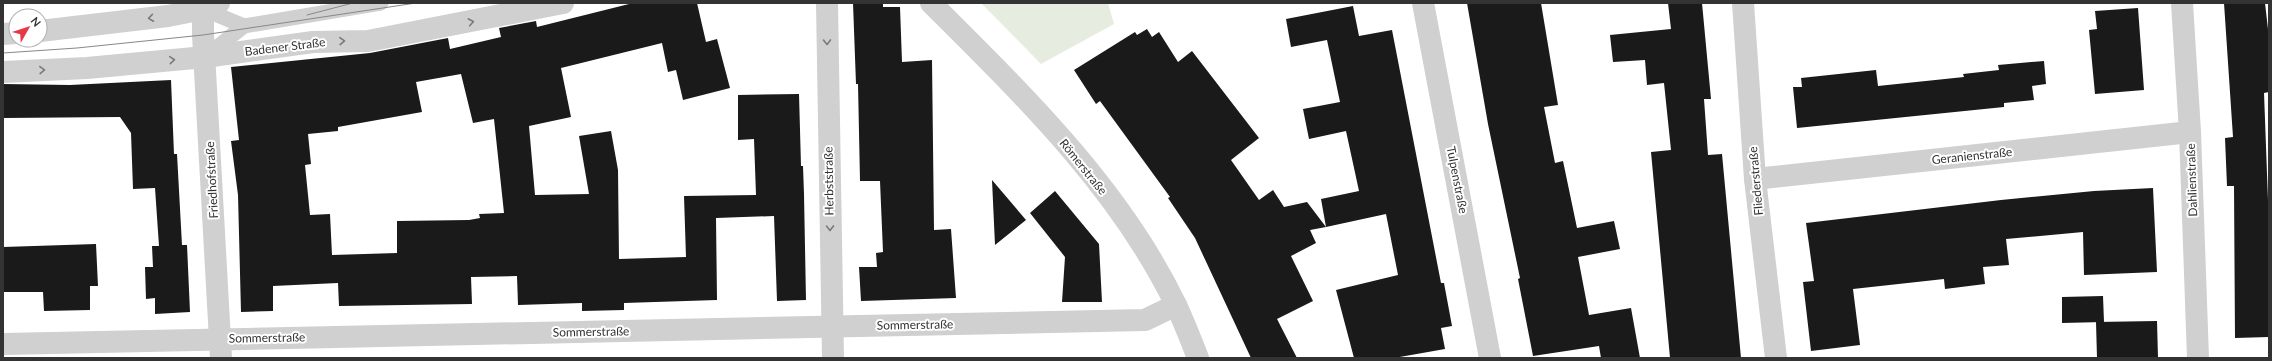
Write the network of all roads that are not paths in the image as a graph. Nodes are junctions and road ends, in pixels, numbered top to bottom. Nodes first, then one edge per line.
1 (381, 3) edge
2 (563, 3) edge
3 (827, 3) edge
4 (931, 3) edge
5 (1423, 3) edge
6 (1743, 3) edge
7 (2182, 3) edge
8 (208, 5) edge
9 (244, 26) junction
10 (48, 30) edge
11 (205, 57) junction
12 (3, 72) edge
13 (2190, 132) junction
14 (1755, 180) junction
15 (1176, 305) junction
16 (832, 327) junction
17 (3, 344) edge
18 (221, 349) edge
19 (833, 358) edge
20 (1198, 358) edge
21 (1490, 358) edge
22 (1776, 358) edge
23 (2198, 358) edge

1 - 9 lane
11 -> 2 street, Badener Straße
3 -> 16 street, Herbststraße
4 - 15 street, Römerstraße
5 - 21 street, Tulpenstraße
6 - 14 street, Fliederstraße
7 - 13 street, Dahlienstraße
8 - 9 lane
8 -> 10 street
8 - 11 street, Friedhofstraße
9 - 11 lane
12 -> 11 street, Badener Straße
11 - 18 street, Friedhofstraße
13 - 14 street, Geranienstraße
13 - 23 street, Dahlienstraße
14 - 22 street, Fliederstraße
15 - 16 street, Sommerstraße
15 - 20 street, Römerstraße
16 - 18 street, Sommerstraße
16 - 19 street, Herbststraße
17 - 18 street, Sommerstraße

